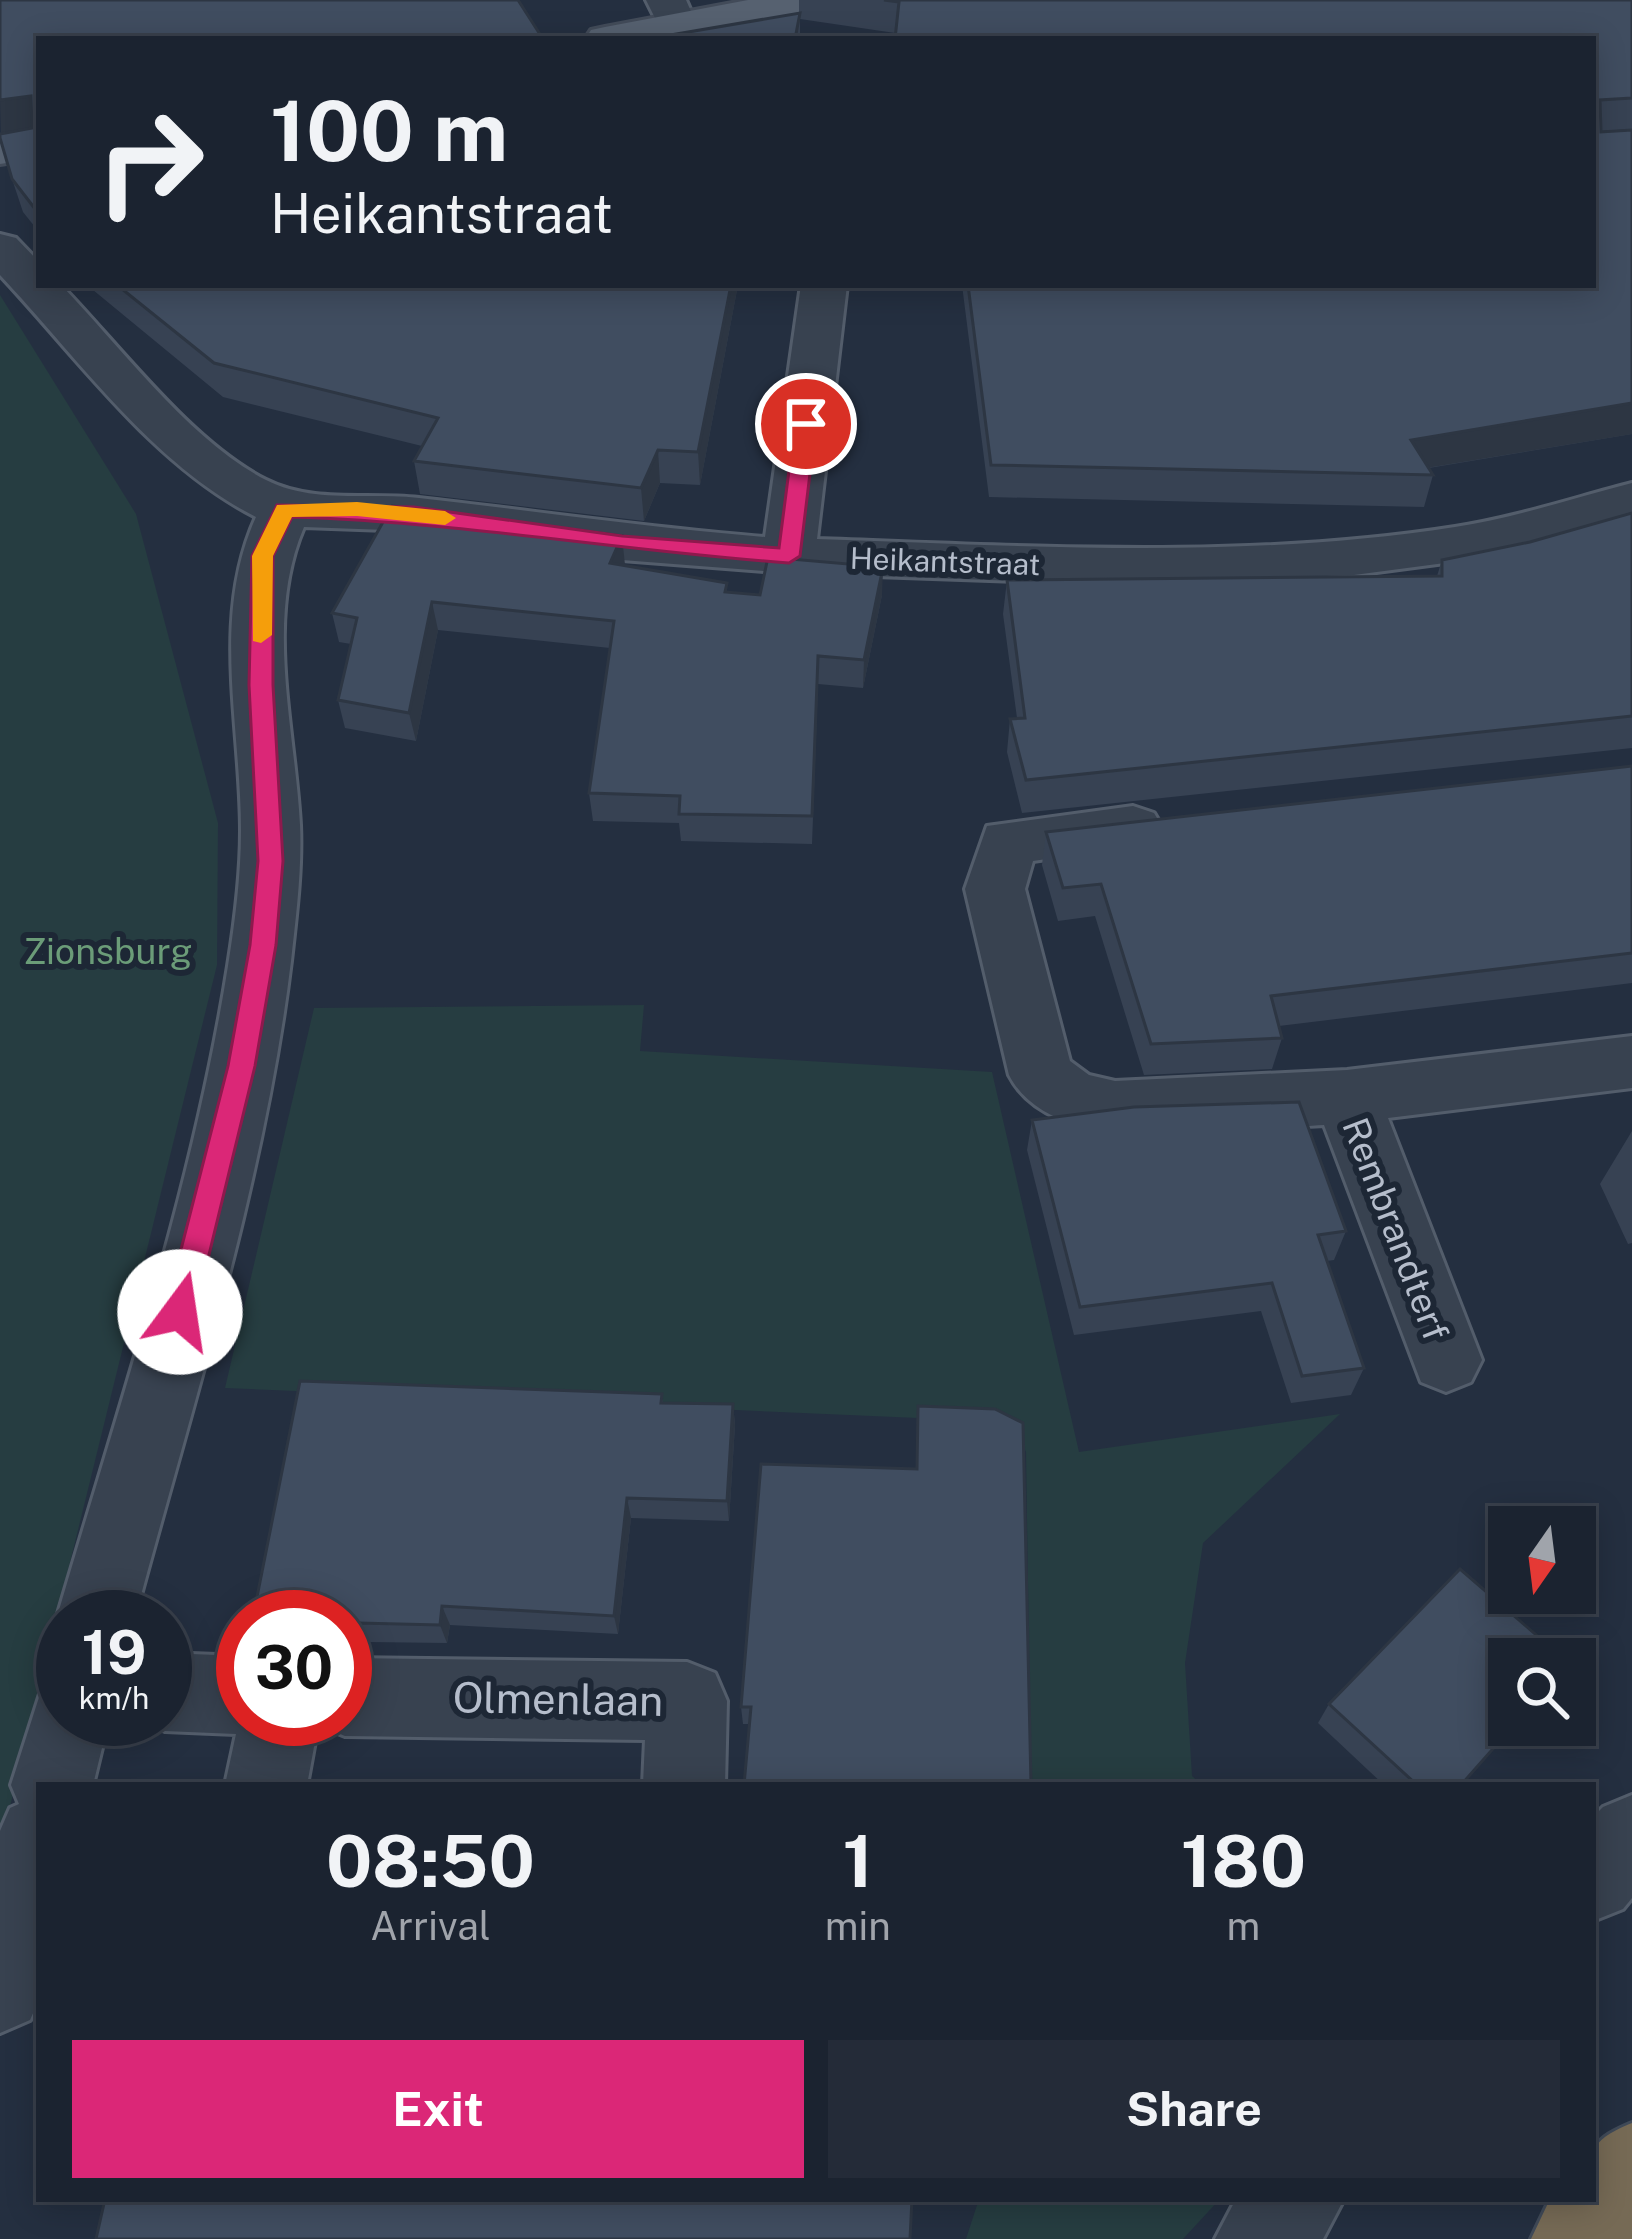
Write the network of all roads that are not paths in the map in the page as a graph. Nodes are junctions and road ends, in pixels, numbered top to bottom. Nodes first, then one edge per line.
1 (813, 0) edge
2 (727, 7) edge
3 (671, 13) edge
4 (613, 36) edge
5 (36, 146) edge
6 (0, 152) edge
7 (0, 248) edge
8 (36, 286) edge
9 (38, 288) edge
10 (824, 288) edge
11 (1632, 500) edge
12 (285, 510) junction
13 (789, 556) junction
14 (1193, 821) edge
15 (1632, 1062) edge
16 (1347, 1097) junction
17 (1446, 1360) dead end
18 (103, 1590) edge
19 (372, 1697) edge
20 (62, 1746) edge
21 (274, 1746) edge
22 (53, 1782) edge
23 (267, 1782) edge
24 (684, 1782) edge
25 (1632, 1836) edge
26 (36, 1849) edge
27 (1596, 1876) edge
28 (0, 1990) edge
29 (1632, 2168) edge
30 (1295, 2202) edge
31 (1261, 2239) edge
32 (1577, 2239) edge

1 - 2 main road
2 - 3 main road
3 - 4 main road
5 - 6 main road
7 - 8 street, Heikantstraat
9 - 12 street, Heikantstraat
10 - 13 street
11 - 13 street, Heikantstraat
12 - 13 street, Heikantstraat
12 - 18 street
14 - 16 street, Rembrandterf
15 - 16 street, Rembrandterf
16 - 17 street, Rembrandterf
19 - 24 street, Olmenlaan
20 - 22 street
21 - 23 street
25 - 27 street
26 - 28 street
29 - 32 highway
30 - 31 street

